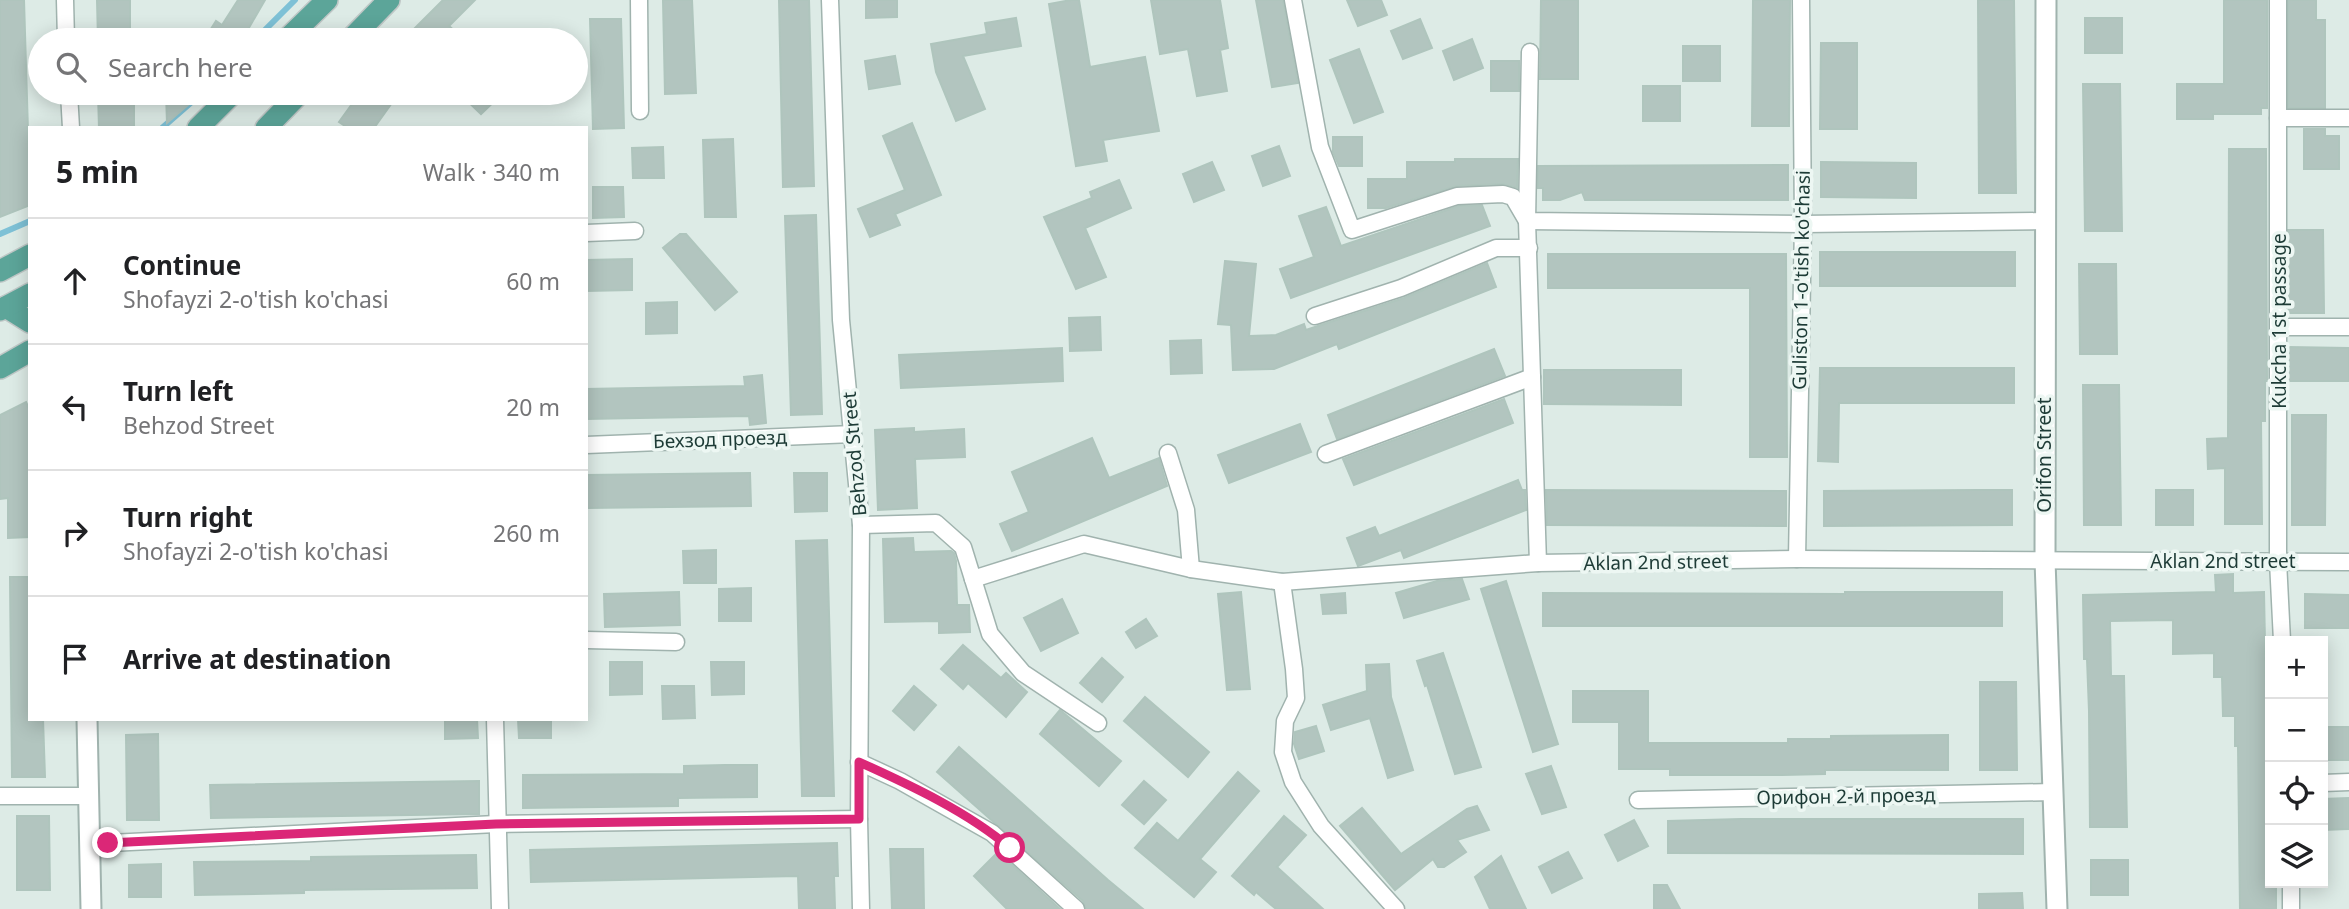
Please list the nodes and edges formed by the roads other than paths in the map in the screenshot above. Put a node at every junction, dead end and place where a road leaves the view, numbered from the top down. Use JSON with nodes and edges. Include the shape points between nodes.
{"nodes":[{"id":1,"x":65,"y":0,"type":"edge"},
{"id":2,"x":327,"y":0,"type":"edge"},
{"id":3,"x":389,"y":0,"type":"edge"},
{"id":4,"x":639,"y":0,"type":"edge"},
{"id":5,"x":830,"y":0,"type":"edge"},
{"id":6,"x":1293,"y":0,"type":"edge"},
{"id":7,"x":1801,"y":0,"type":"edge"},
{"id":8,"x":2046,"y":0,"type":"edge"},
{"id":9,"x":2278,"y":0,"type":"edge"},
{"id":10,"x":66,"y":28,"type":"edge"},
{"id":11,"x":298,"y":28,"type":"edge"},
{"id":12,"x":362,"y":28,"type":"edge"},
{"id":13,"x":1530,"y":52,"type":"dead end"},
{"id":14,"x":70,"y":105,"type":"edge"},
{"id":15,"x":221,"y":105,"type":"edge"},
{"id":16,"x":288,"y":105,"type":"edge"},
{"id":17,"x":640,"y":111,"type":"dead end"},
{"id":18,"x":2278,"y":118,"type":"junction"},
{"id":19,"x":2349,"y":118,"type":"edge"},
{"id":20,"x":71,"y":126,"type":"edge"},
{"id":21,"x":200,"y":126,"type":"edge"},
{"id":22,"x":268,"y":126,"type":"edge"},
{"id":23,"x":1527,"y":221,"type":"junction"},
{"id":24,"x":2044,"y":221,"type":"junction"},
{"id":25,"x":1803,"y":224,"type":"junction"},
{"id":26,"x":635,"y":231,"type":"dead end"},
{"id":27,"x":588,"y":233,"type":"edge"},
{"id":28,"x":1529,"y":248,"type":"junction"},
{"id":29,"x":28,"y":256,"type":"edge"},
{"id":30,"x":0,"y":271,"type":"edge"},
{"id":31,"x":28,"y":295,"type":"edge"},
{"id":32,"x":3,"y":308,"type":"edge"},
{"id":33,"x":1315,"y":316,"type":"dead end"},
{"id":34,"x":28,"y":321,"type":"edge"},
{"id":35,"x":2279,"y":327,"type":"junction"},
{"id":36,"x":2349,"y":327,"type":"edge"},
{"id":37,"x":28,"y":352,"type":"edge"},
{"id":38,"x":0,"y":368,"type":"edge"},
{"id":39,"x":1532,"y":377,"type":"junction"},
{"id":40,"x":853,"y":434,"type":"junction"},
{"id":41,"x":588,"y":445,"type":"edge"},
{"id":42,"x":1168,"y":453,"type":"dead end"},
{"id":43,"x":1326,"y":454,"type":"dead end"},
{"id":44,"x":861,"y":525,"type":"junction"},
{"id":45,"x":1797,"y":559,"type":"junction"},
{"id":46,"x":2045,"y":561,"type":"junction"},
{"id":47,"x":2278,"y":561,"type":"junction"},
{"id":48,"x":2349,"y":562,"type":"edge"},
{"id":49,"x":1538,"y":563,"type":"junction"},
{"id":50,"x":1191,"y":569,"type":"junction"},
{"id":51,"x":973,"y":579,"type":"junction"},
{"id":52,"x":1282,"y":582,"type":"junction"},
{"id":53,"x":2283,"y":636,"type":"edge"},
{"id":54,"x":588,"y":640,"type":"edge"},
{"id":55,"x":676,"y":642,"type":"dead end"},
{"id":56,"x":87,"y":721,"type":"edge"},
{"id":57,"x":495,"y":721,"type":"edge"},
{"id":58,"x":1098,"y":723,"type":"dead end"},
{"id":59,"x":859,"y":762,"type":"junction"},
{"id":60,"x":2349,"y":782,"type":"edge"},
{"id":61,"x":2328,"y":783,"type":"edge"},
{"id":62,"x":2053,"y":792,"type":"junction"},
{"id":63,"x":0,"y":796,"type":"edge"},
{"id":64,"x":89,"y":796,"type":"junction"},
{"id":65,"x":1638,"y":800,"type":"dead end"},
{"id":66,"x":859,"y":819,"type":"junction"},
{"id":67,"x":496,"y":824,"type":"junction"},
{"id":68,"x":90,"y":844,"type":"junction"},
{"id":69,"x":2291,"y":888,"type":"edge"},
{"id":70,"x":91,"y":909,"type":"edge"},
{"id":71,"x":500,"y":909,"type":"edge"},
{"id":72,"x":861,"y":909,"type":"edge"},
{"id":73,"x":1076,"y":909,"type":"edge"},
{"id":74,"x":1396,"y":909,"type":"edge"},
{"id":75,"x":2057,"y":909,"type":"edge"},
{"id":76,"x":2291,"y":909,"type":"edge"}],
"edges":[{"from":1,"to":10,"type":"street"},
{"from":2,"to":11,"type":"main road"},
{"from":3,"to":12,"type":"main road"},
{"from":4,"to":17,"type":"street"},
{"from":5,"to":40,"type":"street","name":"Behzod Street","via":[[841,320]]},
{"from":6,"to":23,"type":"street","via":[[1320,147],[1352,230],[1457,196],[1513,197]]},
{"from":7,"to":25,"type":"street","name":"Guliston 1-o'tish ko'chasi"},
{"from":8,"to":24,"type":"street","name":"Orifon Street"},
{"from":9,"to":18,"type":"street","name":"Kukcha 1st passage"},
{"from":13,"to":23,"type":"street"},
{"from":14,"to":20,"type":"street"},
{"from":15,"to":21,"type":"main road"},
{"from":16,"to":22,"type":"main road"},
{"from":18,"to":19,"type":"street"},
{"from":18,"to":35,"type":"street","name":"Kukcha 1st passage"},
{"from":23,"to":25,"type":"street"},
{"from":23,"to":28,"type":"street"},
{"from":24,"to":25,"type":"street"},
{"from":24,"to":46,"type":"street","name":"Orifon Street"},
{"from":25,"to":45,"type":"street","name":"Guliston 1-o'tish ko'chasi"},
{"from":26,"to":27,"type":"street"},
{"from":28,"to":33,"type":"street","via":[[1496,248],[1401,288]]},
{"from":28,"to":39,"type":"street"},
{"from":29,"to":30,"type":"main road"},
{"from":31,"to":32,"type":"main road"},
{"from":32,"to":34,"type":"main road"},
{"from":35,"to":36,"type":"street"},
{"from":35,"to":47,"type":"street","name":"Kukcha 1st passage"},
{"from":37,"to":38,"type":"main road"},
{"from":39,"to":43,"type":"street"},
{"from":39,"to":49,"type":"street"},
{"from":40,"to":41,"type":"street","name":"Бехзод проезд"},
{"from":40,"to":44,"type":"street","name":"Behzod Street"},
{"from":42,"to":50,"type":"street","via":[[1186,510]]},
{"from":44,"to":51,"type":"street","via":[[936,523],[963,547]]},
{"from":44,"to":59,"type":"street","name":"Behzod Street"},
{"from":45,"to":46,"type":"street","name":"Аklаn 2nd street"},
{"from":45,"to":49,"type":"street","name":"Аklаn 2nd street"},
{"from":46,"to":47,"type":"street","name":"Аklаn 2nd street"},
{"from":46,"to":62,"type":"street","name":"Orifon Street"},
{"from":47,"to":48,"type":"street","name":"Аklаn 2nd street"},
{"from":47,"to":53,"type":"street","name":"Kukcha 1st passage"},
{"from":49,"to":52,"type":"street","name":"Аklаn 2nd street"},
{"from":50,"to":51,"type":"street","name":"Аklаn 2nd street","via":[[1084,544]]},
{"from":50,"to":52,"type":"street","name":"Аklаn 2nd street"},
{"from":51,"to":58,"type":"street","via":[[990,634],[1014,663]]},
{"from":52,"to":74,"type":"street","via":[[1296,698],[1285,721],[1283,752],[1293,782],[1321,826]]},
{"from":54,"to":55,"type":"street"},
{"from":56,"to":64,"type":"street"},
{"from":57,"to":67,"type":"street"},
{"from":59,"to":66,"type":"street","name":"Behzod Street"},
{"from":59,"to":73,"type":"street","via":[[992,833]]},
{"from":60,"to":61,"type":"street"},
{"from":62,"to":65,"type":"street","name":"Орифон 2-й проезд"},
{"from":62,"to":75,"type":"street","name":"Orifon Street"},
{"from":63,"to":64,"type":"street"},
{"from":64,"to":68,"type":"street"},
{"from":66,"to":67,"type":"street"},
{"from":66,"to":72,"type":"street","name":"Behzod Street"},
{"from":67,"to":68,"type":"street"},
{"from":67,"to":71,"type":"street"},
{"from":68,"to":70,"type":"street"},
{"from":69,"to":76,"type":"street"}]}
